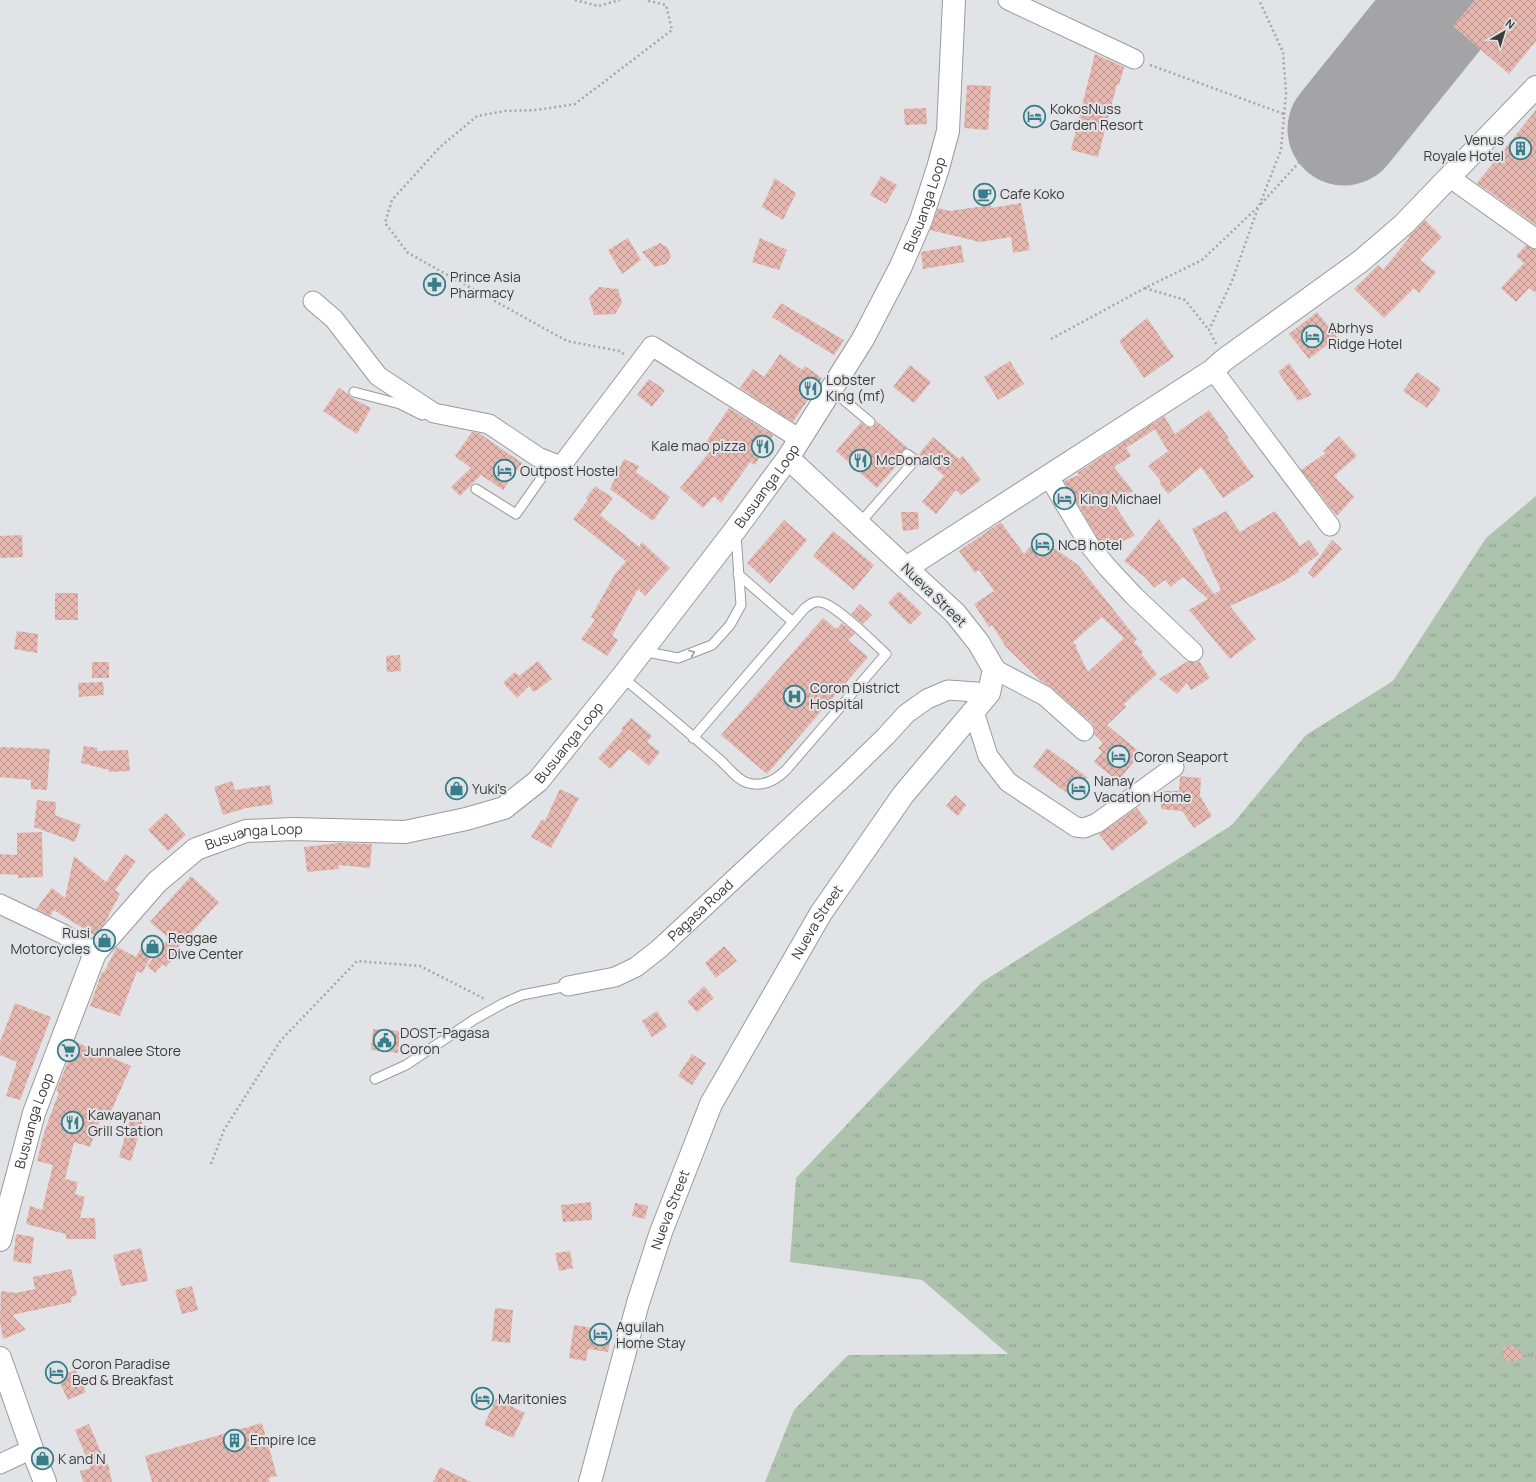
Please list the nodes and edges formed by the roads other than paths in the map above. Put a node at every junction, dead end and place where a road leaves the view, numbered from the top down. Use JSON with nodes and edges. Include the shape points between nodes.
{"nodes":[{"id":1,"x":954,"y":0,"type":"edge"},
{"id":2,"x":1008,"y":0,"type":"edge"},
{"id":3,"x":1134,"y":59,"type":"road end"},
{"id":4,"x":1534,"y":92,"type":"edge"},
{"id":5,"x":1449,"y":177,"type":"junction"},
{"id":6,"x":1536,"y":239,"type":"edge"},
{"id":7,"x":313,"y":301,"type":"dead end"},
{"id":8,"x":1219,"y":365,"type":"junction"},
{"id":9,"x":832,"y":390,"type":"junction"},
{"id":10,"x":354,"y":392,"type":"dead end"},
{"id":11,"x":434,"y":413,"type":"junction"},
{"id":12,"x":870,"y":422,"type":"dead end"},
{"id":13,"x":800,"y":440,"type":"junction"},
{"id":14,"x":908,"y":454,"type":"dead end"},
{"id":15,"x":788,"y":458,"type":"junction"},
{"id":16,"x":552,"y":463,"type":"junction"},
{"id":17,"x":1049,"y":477,"type":"junction"},
{"id":18,"x":476,"y":489,"type":"dead end"},
{"id":19,"x":859,"y":524,"type":"junction"},
{"id":20,"x":1330,"y":526,"type":"dead end"},
{"id":21,"x":736,"y":530,"type":"junction"},
{"id":22,"x":906,"y":568,"type":"junction"},
{"id":23,"x":738,"y":574,"type":"junction"},
{"id":24,"x":793,"y":622,"type":"junction"},
{"id":25,"x":641,"y":650,"type":"junction"},
{"id":26,"x":1193,"y":652,"type":"dead end"},
{"id":27,"x":994,"y":669,"type":"junction"},
{"id":28,"x":622,"y":677,"type":"junction"},
{"id":29,"x":989,"y":693,"type":"junction"},
{"id":30,"x":974,"y":712,"type":"junction"},
{"id":31,"x":1084,"y":731,"type":"dead end"},
{"id":32,"x":693,"y":738,"type":"junction"},
{"id":33,"x":1174,"y":767,"type":"dead end"},
{"id":34,"x":0,"y":904,"type":"edge"},
{"id":35,"x":95,"y":954,"type":"junction"},
{"id":36,"x":568,"y":986,"type":"joint"},
{"id":37,"x":375,"y":1079,"type":"dead end"},
{"id":38,"x":0,"y":1240,"type":"edge"},
{"id":39,"x":0,"y":1358,"type":"edge"},
{"id":40,"x":32,"y":1449,"type":"junction"},
{"id":41,"x":0,"y":1464,"type":"edge"},
{"id":42,"x":45,"y":1482,"type":"edge"},
{"id":43,"x":590,"y":1482,"type":"edge"}],
"edges":[{"from":1,"to":9,"type":"main road","name":"Busuanga Loop","via":[[948,131],[938,168],[921,220],[901,266],[863,339]]},
{"from":2,"to":3,"type":"street"},
{"from":4,"to":5,"type":"main road"},
{"from":5,"to":6,"type":"street"},
{"from":5,"to":8,"type":"main road","via":[[1404,224],[1361,261]]},
{"from":7,"to":11,"type":"street","via":[[334,319],[378,376]]},
{"from":8,"to":17,"type":"main road"},
{"from":8,"to":20,"type":"street"},
{"from":9,"to":12,"type":"lane"},
{"from":9,"to":13,"type":"main road","name":"Busuanga Loop"},
{"from":10,"to":11,"type":"lane","via":[[400,404],[423,415]]},
{"from":11,"to":16,"type":"street","via":[[489,424],[538,457]]},
{"from":13,"to":15,"type":"main road","name":"Busuanga Loop"},
{"from":13,"to":16,"type":"street","via":[[652,346],[561,466]]},
{"from":14,"to":19,"type":"lane","via":[[915,460]]},
{"from":15,"to":19,"type":"main road","name":"Nueva Street"},
{"from":15,"to":21,"type":"main road","name":"Busuanga Loop"},
{"from":16,"to":18,"type":"lane","via":[[516,514]]},
{"from":17,"to":22,"type":"main road"},
{"from":17,"to":26,"type":"street","via":[[1090,546],[1107,567]]},
{"from":19,"to":22,"type":"main road","name":"Nueva Street"},
{"from":21,"to":23,"type":"lane"},
{"from":21,"to":25,"type":"main road","name":"Busuanga Loop"},
{"from":22,"to":27,"type":"main road","name":"Nueva Street","via":[[956,613]]},
{"from":23,"to":24,"type":"lane"},
{"from":25,"to":23,"type":"lane","one_way":true,"via":[[678,658],[712,645],[730,625],[741,605]]},
{"from":24,"to":32,"type":"lane"},
{"from":24,"to":32,"type":"lane","via":[[809,604],[827,604],[886,654],[786,770],[773,781],[756,784],[740,779]]},
{"from":25,"to":28,"type":"main road","name":"Busuanga Loop"},
{"from":27,"to":29,"type":"main road","name":"Nueva Street"},
{"from":27,"to":31,"type":"street","via":[[1045,696]]},
{"from":28,"to":32,"type":"lane"},
{"from":28,"to":35,"type":"main road","name":"Busuanga Loop","via":[[538,781],[504,808],[405,832],[293,829],[246,832],[196,849],[157,882]]},
{"from":29,"to":30,"type":"main road","name":"Nueva Street"},
{"from":29,"to":36,"type":"street","name":"Pagasa Road","via":[[948,690],[927,699],[906,714],[838,782],[659,949],[636,967],[615,977]]},
{"from":30,"to":33,"type":"street","via":[[988,756],[1008,782],[1076,826],[1084,828],[1097,823]]},
{"from":30,"to":43,"type":"main road","name":"Nueva Street","via":[[903,795],[820,913],[711,1104],[664,1224],[638,1303]]},
{"from":34,"to":35,"type":"street","via":[[63,934]]},
{"from":35,"to":38,"type":"main road","name":"Busuanga Loop","via":[[34,1113]]},
{"from":36,"to":37,"type":"lane","name":"Pagasa Road","via":[[522,995],[498,1006],[406,1065]]},
{"from":39,"to":40,"type":"main road"},
{"from":40,"to":41,"type":"street"},
{"from":40,"to":42,"type":"main road"}]}
